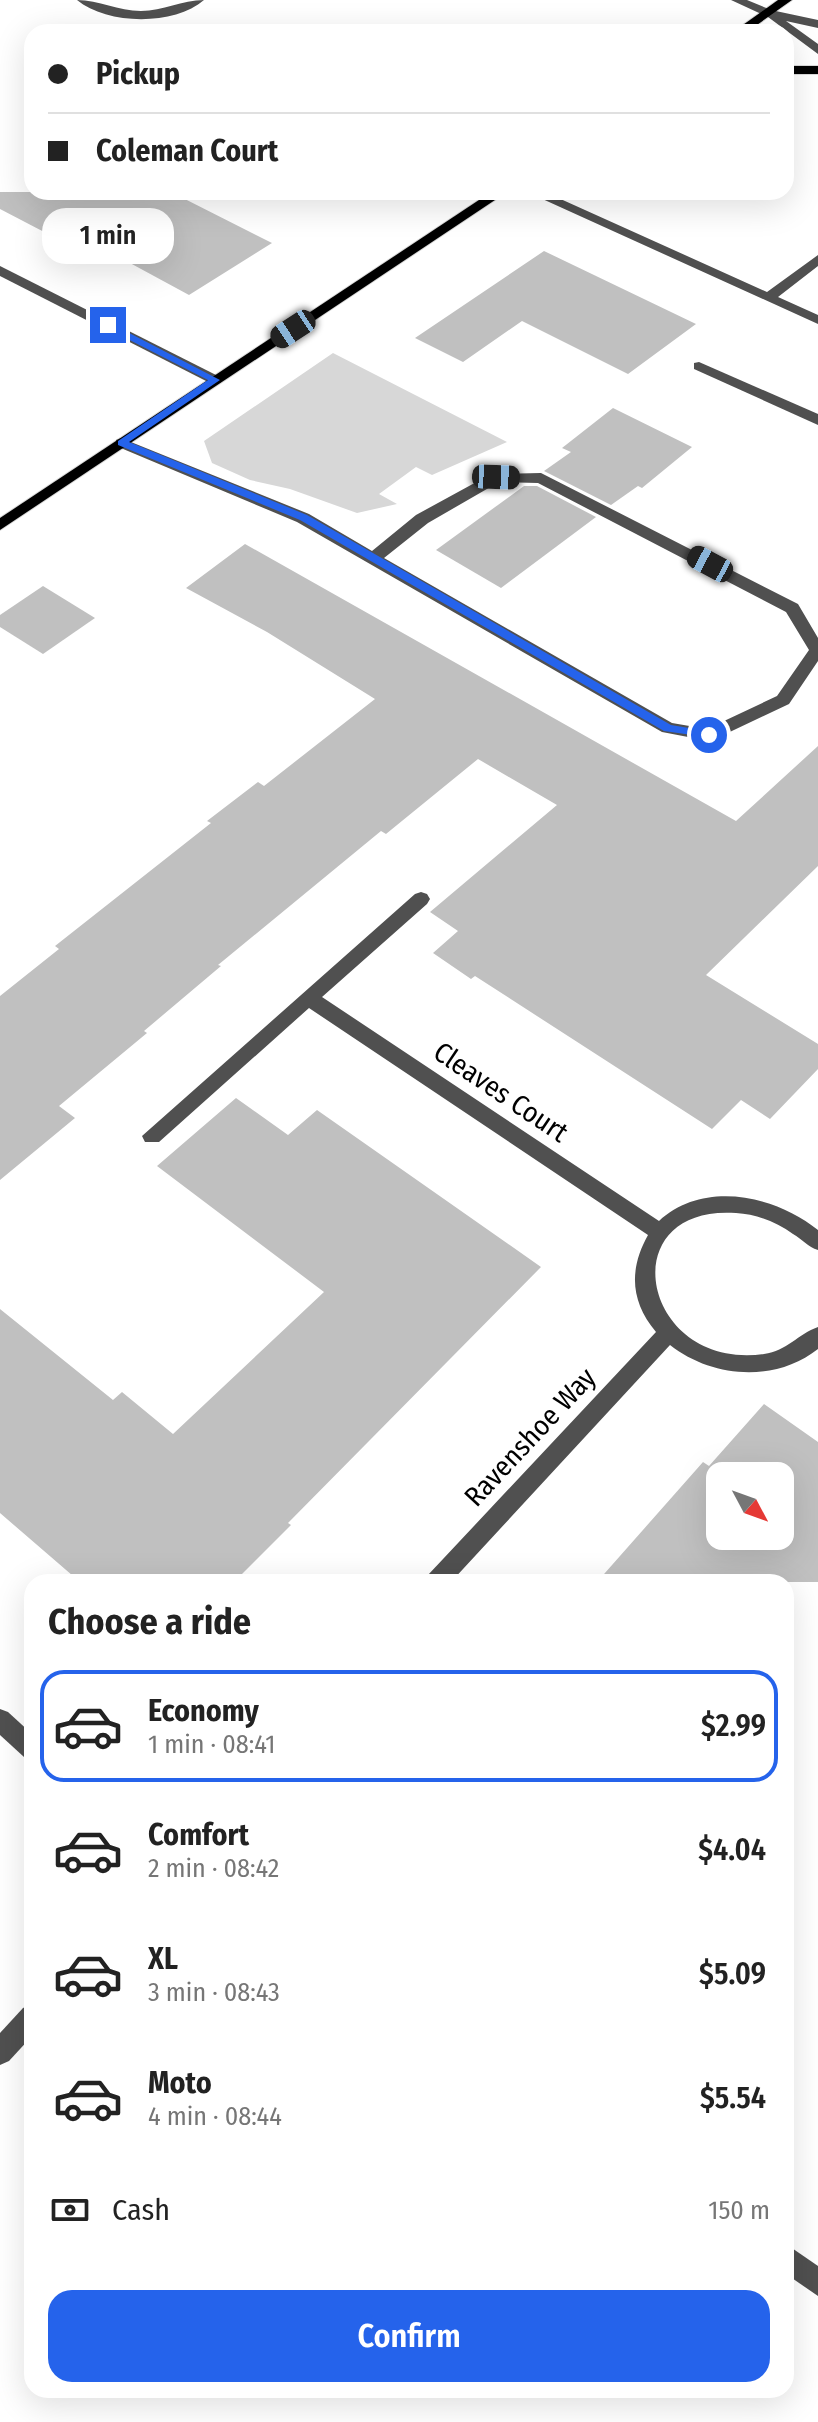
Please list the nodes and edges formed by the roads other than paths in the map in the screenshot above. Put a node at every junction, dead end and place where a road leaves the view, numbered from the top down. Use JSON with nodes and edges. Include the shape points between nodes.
{"nodes":[{"id":1,"x":83,"y":0,"type":"edge"},
{"id":2,"x":198,"y":0,"type":"edge"},
{"id":3,"x":737,"y":0,"type":"edge"},
{"id":4,"x":786,"y":0,"type":"edge"},
{"id":5,"x":767,"y":13,"type":"junction"},
{"id":6,"x":751,"y":24,"type":"edge"},
{"id":7,"x":782,"y":24,"type":"edge"},
{"id":8,"x":818,"y":24,"type":"edge"},
{"id":9,"x":794,"y":33,"type":"edge"},
{"id":10,"x":818,"y":50,"type":"edge"},
{"id":11,"x":794,"y":70,"type":"edge"},
{"id":12,"x":818,"y":70,"type":"edge"},
{"id":13,"x":488,"y":200,"type":"edge"},
{"id":14,"x":552,"y":200,"type":"edge"},
{"id":15,"x":818,"y":259,"type":"edge"},
{"id":16,"x":0,"y":270,"type":"edge"},
{"id":17,"x":768,"y":298,"type":"junction"},
{"id":18,"x":818,"y":320,"type":"edge"},
{"id":19,"x":699,"y":366,"type":"dead end"},
{"id":20,"x":215,"y":380,"type":"junction"},
{"id":21,"x":818,"y":420,"type":"edge"},
{"id":22,"x":121,"y":443,"type":"junction"},
{"id":23,"x":0,"y":525,"type":"edge"},
{"id":24,"x":373,"y":558,"type":"junction"},
{"id":25,"x":421,"y":899,"type":"dead end"},
{"id":26,"x":310,"y":999,"type":"junction"},
{"id":27,"x":152,"y":1136,"type":"dead end"},
{"id":28,"x":660,"y":1232,"type":"junction"},
{"id":29,"x":818,"y":1240,"type":"edge"},
{"id":30,"x":668,"y":1333,"type":"junction"},
{"id":31,"x":818,"y":1336,"type":"edge"},
{"id":32,"x":443,"y":1574,"type":"edge"},
{"id":33,"x":0,"y":1720,"type":"edge"},
{"id":34,"x":24,"y":1742,"type":"edge"},
{"id":35,"x":24,"y":2026,"type":"edge"},
{"id":36,"x":0,"y":2052,"type":"edge"},
{"id":37,"x":794,"y":2264,"type":"edge"},
{"id":38,"x":818,"y":2283,"type":"edge"}],
"edges":[{"from":1,"to":2,"type":"street","via":[[124,15],[146,15]]},
{"from":3,"to":5,"type":"street"},
{"from":4,"to":5,"type":"main road"},
{"from":5,"to":6,"type":"main road"},
{"from":5,"to":7,"type":"street"},
{"from":5,"to":8,"type":"street"},
{"from":9,"to":10,"type":"street"},
{"from":11,"to":12,"type":"main road"},
{"from":13,"to":20,"type":"main road"},
{"from":14,"to":17,"type":"street"},
{"from":15,"to":17,"type":"street"},
{"from":16,"to":20,"type":"street"},
{"from":17,"to":18,"type":"street"},
{"from":19,"to":21,"type":"street"},
{"from":20,"to":22,"type":"main road"},
{"from":22,"to":23,"type":"main road"},
{"from":22,"to":24,"type":"street","via":[[303,518]]},
{"from":24,"to":24,"type":"street","via":[[668,728],[709,735],[783,700],[817,650],[792,608],[541,478],[496,477],[422,519]]},
{"from":25,"to":26,"type":"street"},
{"from":26,"to":27,"type":"street"},
{"from":26,"to":28,"type":"street","name":"Cleaves Court"},
{"from":28,"to":29,"type":"street","via":[[685,1214],[716,1205],[750,1204],[789,1218]]},
{"from":28,"to":30,"type":"street","via":[[646,1257],[643,1284],[657,1321]]},
{"from":30,"to":31,"type":"street","via":[[711,1360],[751,1366],[779,1361]]},
{"from":30,"to":32,"type":"street","name":"Ravenshoe Way"},
{"from":33,"to":34,"type":"street"},
{"from":35,"to":36,"type":"street"},
{"from":37,"to":38,"type":"street"}]}
